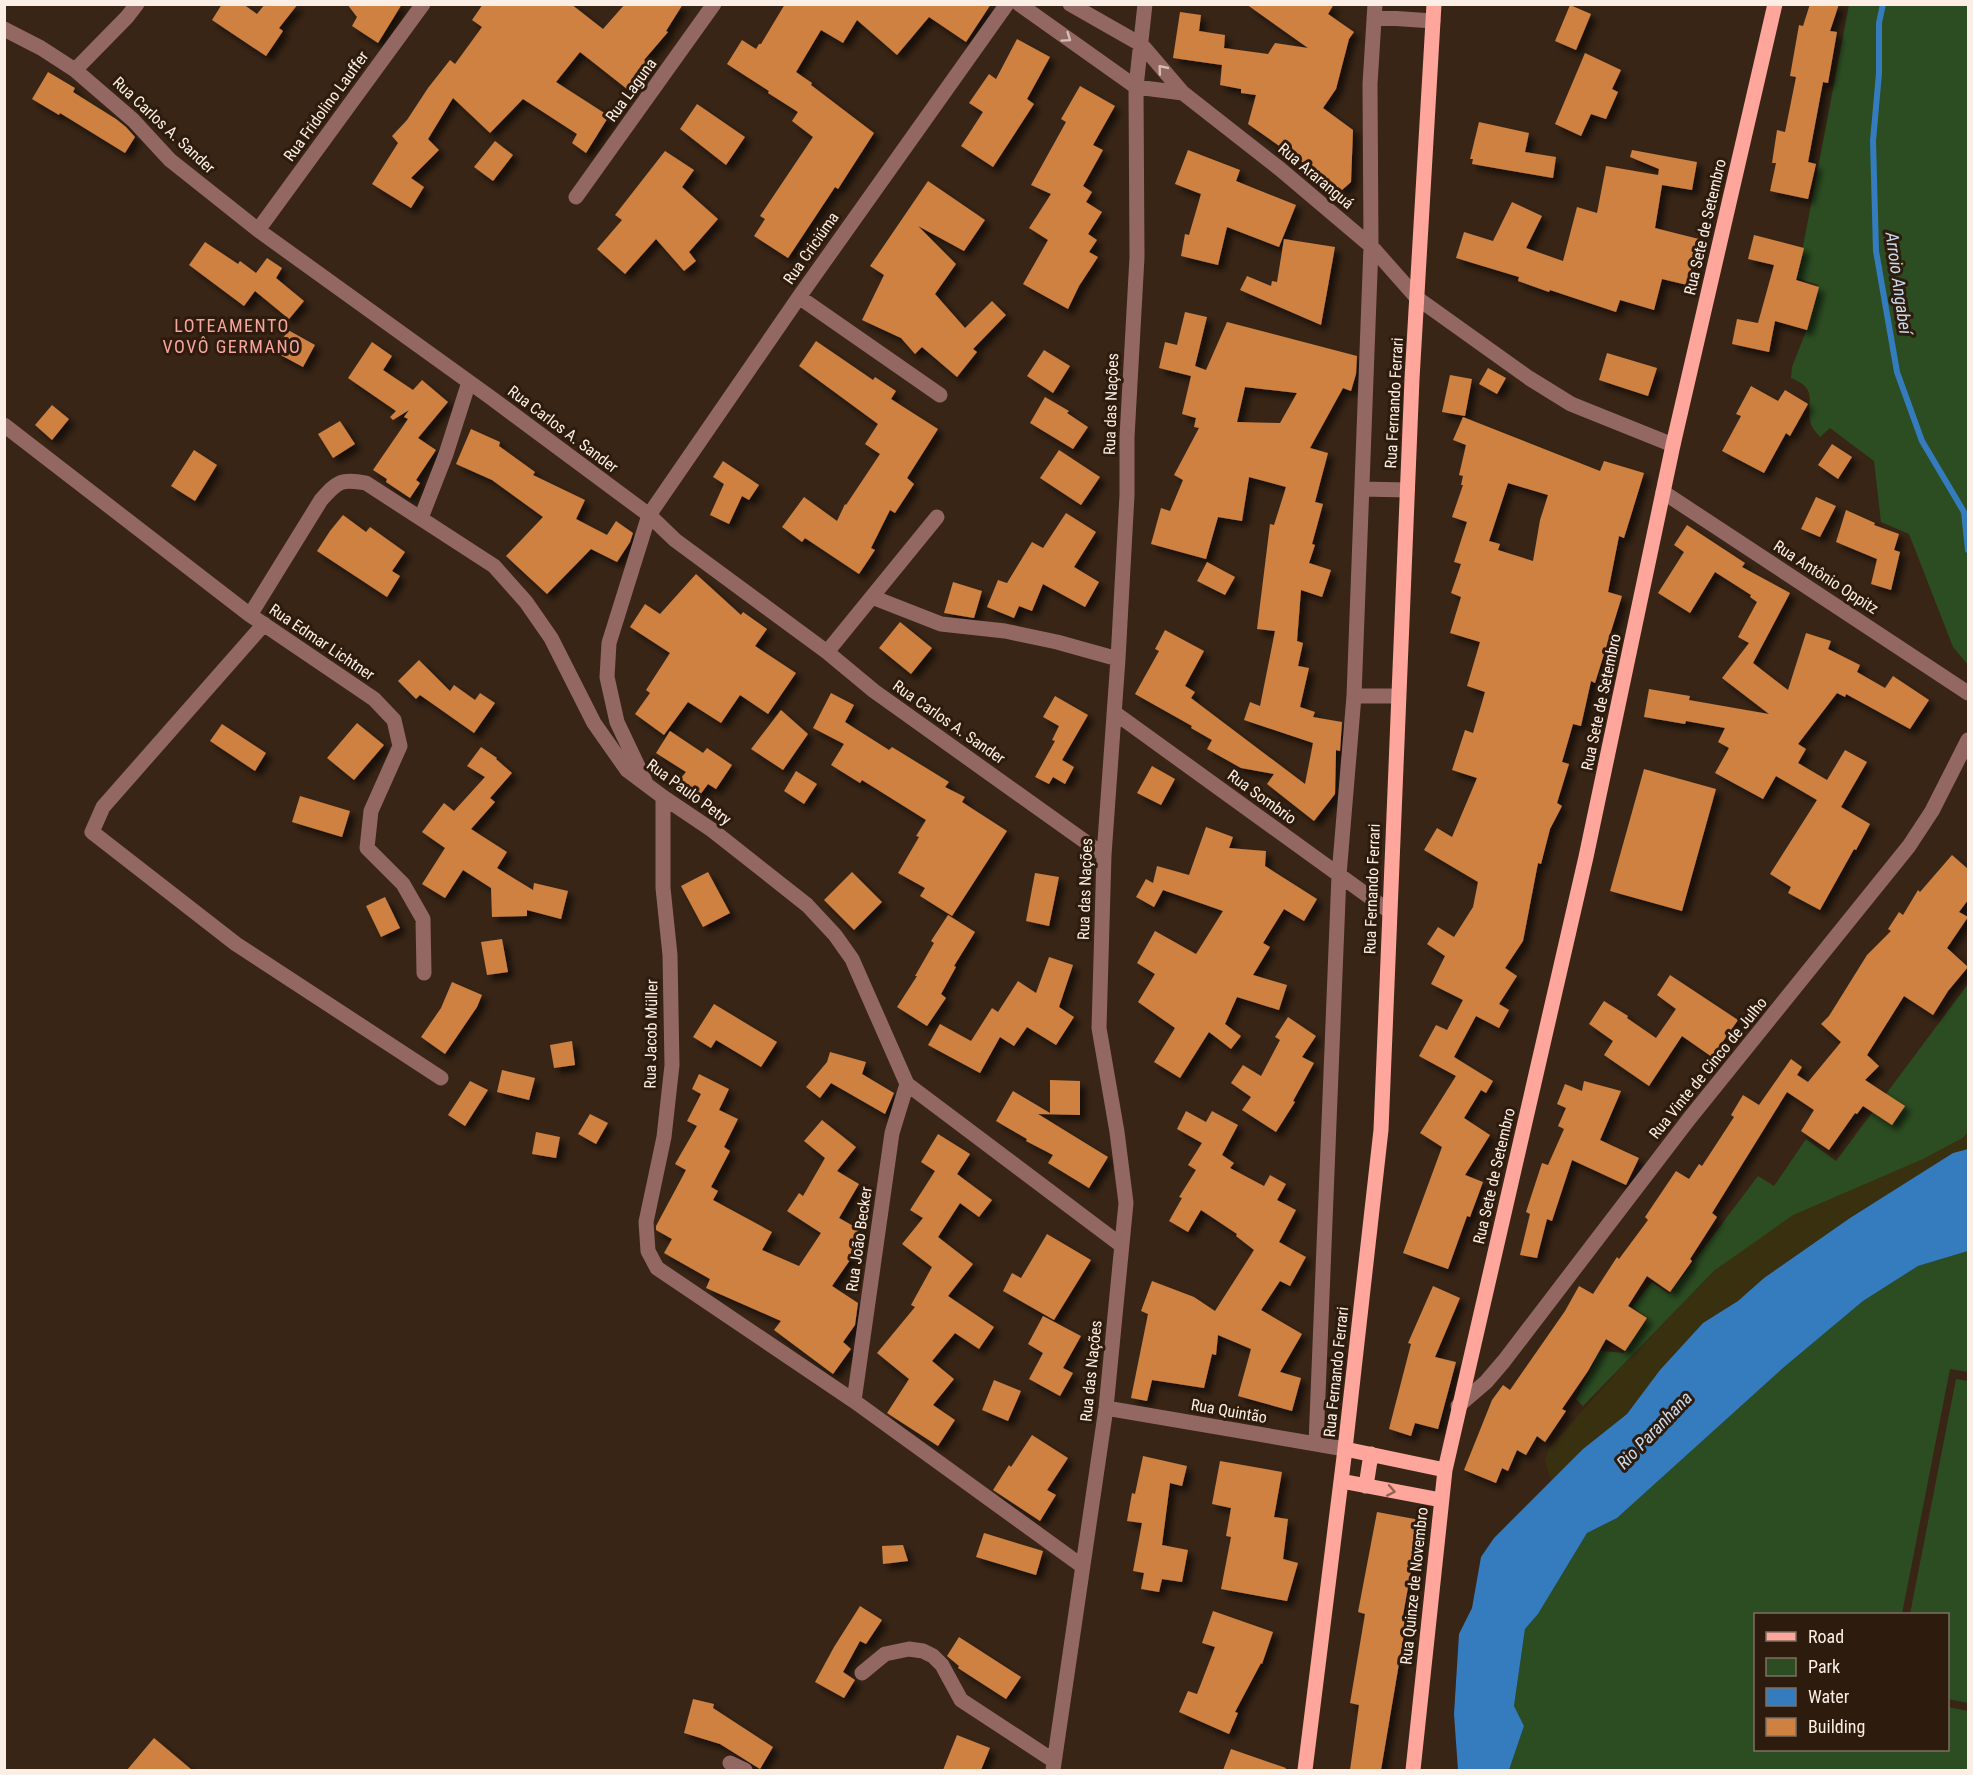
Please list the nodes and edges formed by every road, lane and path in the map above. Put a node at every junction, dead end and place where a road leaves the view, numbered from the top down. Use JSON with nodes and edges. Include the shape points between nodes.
{"nodes":[{"id":1,"x":136,"y":4,"type":"edge"},
{"id":2,"x":423,"y":4,"type":"edge"},
{"id":3,"x":714,"y":4,"type":"edge"},
{"id":4,"x":1007,"y":4,"type":"edge"},
{"id":5,"x":1019,"y":4,"type":"edge"},
{"id":6,"x":1070,"y":4,"type":"edge"},
{"id":7,"x":1145,"y":4,"type":"edge"},
{"id":8,"x":1434,"y":4,"type":"edge"},
{"id":9,"x":1775,"y":4,"type":"edge"},
{"id":10,"x":1374,"y":11,"type":"edge"},
{"id":11,"x":1433,"y":21,"type":"junction"},
{"id":12,"x":4,"y":29,"type":"edge"},
{"id":13,"x":1142,"y":45,"type":"junction"},
{"id":14,"x":75,"y":70,"type":"junction"},
{"id":15,"x":1136,"y":87,"type":"junction"},
{"id":16,"x":1183,"y":93,"type":"junction"},
{"id":17,"x":576,"y":197,"type":"dead end"},
{"id":18,"x":258,"y":230,"type":"junction"},
{"id":19,"x":1371,"y":246,"type":"junction"},
{"id":20,"x":799,"y":297,"type":"junction"},
{"id":21,"x":1417,"y":298,"type":"junction"},
{"id":22,"x":469,"y":382,"type":"junction"},
{"id":23,"x":940,"y":395,"type":"dead end"},
{"id":24,"x":4,"y":425,"type":"edge"},
{"id":25,"x":1673,"y":445,"type":"junction"},
{"id":26,"x":1362,"y":489,"type":"junction"},
{"id":27,"x":1407,"y":490,"type":"junction"},
{"id":28,"x":1663,"y":492,"type":"junction"},
{"id":29,"x":649,"y":515,"type":"junction"},
{"id":30,"x":938,"y":517,"type":"dead end"},
{"id":31,"x":421,"y":519,"type":"junction"},
{"id":32,"x":872,"y":597,"type":"junction"},
{"id":33,"x":250,"y":615,"type":"junction"},
{"id":34,"x":264,"y":624,"type":"junction"},
{"id":35,"x":827,"y":652,"type":"junction"},
{"id":36,"x":1118,"y":659,"type":"junction"},
{"id":37,"x":1968,"y":693,"type":"edge"},
{"id":38,"x":1354,"y":696,"type":"junction"},
{"id":39,"x":1398,"y":696,"type":"junction"},
{"id":40,"x":1115,"y":713,"type":"junction"},
{"id":41,"x":1968,"y":740,"type":"edge"},
{"id":42,"x":646,"y":784,"type":"junction"},
{"id":43,"x":663,"y":797,"type":"junction"},
{"id":44,"x":1104,"y":855,"type":"junction"},
{"id":45,"x":1339,"y":875,"type":"junction"},
{"id":46,"x":1389,"y":911,"type":"junction"},
{"id":47,"x":424,"y":973,"type":"dead end"},
{"id":48,"x":441,"y":1078,"type":"dead end"},
{"id":49,"x":907,"y":1084,"type":"junction"},
{"id":50,"x":1121,"y":1245,"type":"junction"},
{"id":51,"x":854,"y":1401,"type":"junction"},
{"id":52,"x":1458,"y":1406,"type":"junction"},
{"id":53,"x":1106,"y":1408,"type":"junction"},
{"id":54,"x":1316,"y":1444,"type":"junction"},
{"id":55,"x":1345,"y":1449,"type":"junction"},
{"id":56,"x":1371,"y":1455,"type":"junction"},
{"id":57,"x":1445,"y":1470,"type":"junction"},
{"id":58,"x":1341,"y":1481,"type":"junction"},
{"id":59,"x":1366,"y":1486,"type":"junction"},
{"id":60,"x":1442,"y":1500,"type":"junction"},
{"id":61,"x":1082,"y":1566,"type":"junction"},
{"id":62,"x":862,"y":1672,"type":"dead end"},
{"id":63,"x":730,"y":1763,"type":"dead end"},
{"id":64,"x":1054,"y":1766,"type":"edge"},
{"id":65,"x":745,"y":1770,"type":"edge"},
{"id":66,"x":1305,"y":1770,"type":"edge"},
{"id":67,"x":1413,"y":1770,"type":"edge"}],
"edges":[{"from":1,"to":14,"type":"street"},
{"from":2,"to":18,"type":"street","name":"Rua Fridolino Lauffer"},
{"from":3,"to":17,"type":"street","name":"Rua Laguna"},
{"from":4,"to":20,"type":"street","name":"Rua Criciúma"},
{"from":5,"to":15,"type":"street","one_way":true},
{"from":6,"to":13,"type":"street","name":"Rua Araranguá"},
{"from":7,"to":13,"type":"street","name":"Rua das Nações"},
{"from":8,"to":11,"type":"main road","name":"Rua Fernando Ferrari"},
{"from":9,"to":25,"type":"main road","name":"Rua Sete de Setembro"},
{"from":10,"to":11,"type":"street"},
{"from":10,"to":19,"type":"street","via":[[1370,84]]},
{"from":11,"to":21,"type":"main road","name":"Rua Fernando Ferrari"},
{"from":12,"to":14,"type":"street","name":"Rua Carlos A. Sander"},
{"from":13,"to":15,"type":"street","name":"Rua das Nações"},
{"from":16,"to":13,"type":"street","name":"Rua Araranguá","one_way":true},
{"from":14,"to":18,"type":"street","name":"Rua Carlos A. Sander","via":[[133,120],[170,160]]},
{"from":15,"to":16,"type":"street"},
{"from":15,"to":36,"type":"street","name":"Rua das Nações","via":[[1137,257]]},
{"from":16,"to":19,"type":"street","name":"Rua Araranguá"},
{"from":18,"to":22,"type":"street","name":"Rua Carlos A. Sander"},
{"from":19,"to":21,"type":"street","name":"Rua Araranguá"},
{"from":19,"to":26,"type":"street"},
{"from":20,"to":23,"type":"street"},
{"from":20,"to":29,"type":"street","name":"Rua Criciúma"},
{"from":21,"to":25,"type":"street","via":[[1571,404]]},
{"from":21,"to":27,"type":"main road","name":"Rua Fernando Ferrari"},
{"from":22,"to":29,"type":"street","name":"Rua Carlos A. Sander"},
{"from":22,"to":31,"type":"street"},
{"from":24,"to":33,"type":"street","name":"Rua Edmar Lichtner"},
{"from":25,"to":28,"type":"main road","name":"Rua Sete de Setembro"},
{"from":26,"to":27,"type":"street"},
{"from":26,"to":38,"type":"street"},
{"from":27,"to":39,"type":"main road","name":"Rua Fernando Ferrari"},
{"from":28,"to":37,"type":"street","name":"Rua Antônio Oppitz"},
{"from":28,"to":52,"type":"main road","name":"Rua Sete de Setembro","via":[[1586,857]]},
{"from":29,"to":35,"type":"street","name":"Rua Carlos A. Sander","via":[[675,540]]},
{"from":29,"to":42,"type":"street","name":"Rua Criciúma","via":[[609,643],[607,677],[616,722]]},
{"from":30,"to":32,"type":"street"},
{"from":31,"to":33,"type":"street","name":"Rua Paulo Petry","via":[[366,483],[350,479],[336,484],[321,500]]},
{"from":31,"to":42,"type":"street","name":"Rua Paulo Petry","via":[[494,566],[526,602],[551,638],[594,723],[627,770]]},
{"from":32,"to":35,"type":"street"},
{"from":32,"to":36,"type":"street","via":[[941,624],[1005,631]]},
{"from":33,"to":34,"type":"street","name":"Rua Edmar Lichtner"},
{"from":34,"to":47,"type":"street","name":"Rua Edmar Lichtner","via":[[374,699],[394,720],[400,746],[371,811],[367,849],[403,884],[423,919]]},
{"from":34,"to":48,"type":"street","via":[[103,807],[92,832],[236,944]]},
{"from":35,"to":44,"type":"street","name":"Rua Carlos A. Sander","via":[[874,691]]},
{"from":36,"to":40,"type":"street","name":"Rua das Nações"},
{"from":38,"to":39,"type":"street"},
{"from":38,"to":45,"type":"street"},
{"from":39,"to":46,"type":"main road","name":"Rua Fernando Ferrari"},
{"from":40,"to":44,"type":"street","name":"Rua das Nações"},
{"from":40,"to":45,"type":"street","name":"Rua Sombrio"},
{"from":41,"to":52,"type":"street","name":"Rua Vinte de Cinco de Julho","via":[[1932,811],[1909,846],[1696,1110],[1504,1361]]},
{"from":42,"to":43,"type":"street","name":"Rua Paulo Petry"},
{"from":43,"to":49,"type":"street","name":"Rua Paulo Petry","via":[[807,905],[835,935],[852,959]]},
{"from":43,"to":51,"type":"street","name":"Rua Jacob Müller","via":[[663,888],[670,955],[672,1065],[664,1137],[646,1222],[648,1251],[657,1268]]},
{"from":44,"to":50,"type":"street","name":"Rua das Nações","via":[[1099,1028],[1126,1203]]},
{"from":45,"to":46,"type":"street","name":"Rua Sombrio"},
{"from":45,"to":54,"type":"street"},
{"from":46,"to":55,"type":"main road","name":"Rua Fernando Ferrari","via":[[1381,1130]]},
{"from":49,"to":50,"type":"street"},
{"from":49,"to":51,"type":"street","name":"Rua João Becker","via":[[892,1133]]},
{"from":50,"to":53,"type":"street","name":"Rua das Nações"},
{"from":51,"to":61,"type":"street"},
{"from":52,"to":57,"type":"main road","name":"Rua Quinze de Novembro"},
{"from":53,"to":54,"type":"street","name":"Rua Quintão"},
{"from":53,"to":61,"type":"street","name":"Rua das Nações"},
{"from":54,"to":55,"type":"street","name":"Rua Quintão"},
{"from":55,"to":56,"type":"main road"},
{"from":55,"to":58,"type":"main road","name":"Rua Fernando Ferrari"},
{"from":56,"to":57,"type":"main road"},
{"from":56,"to":59,"type":"main road"},
{"from":57,"to":60,"type":"main road","name":"Rua Quinze de Novembro"},
{"from":58,"to":59,"type":"main road"},
{"from":58,"to":66,"type":"main road","name":"Rua Fernando Ferrari"},
{"from":59,"to":60,"type":"main road","one_way":true},
{"from":60,"to":67,"type":"main road","name":"Rua Quinze de Novembro"},
{"from":61,"to":64,"type":"street","name":"Rua das Nações"},
{"from":62,"to":64,"type":"street","via":[[885,1654],[909,1649],[923,1651],[942,1665],[961,1700]]},
{"from":63,"to":65,"type":"street"}]}
